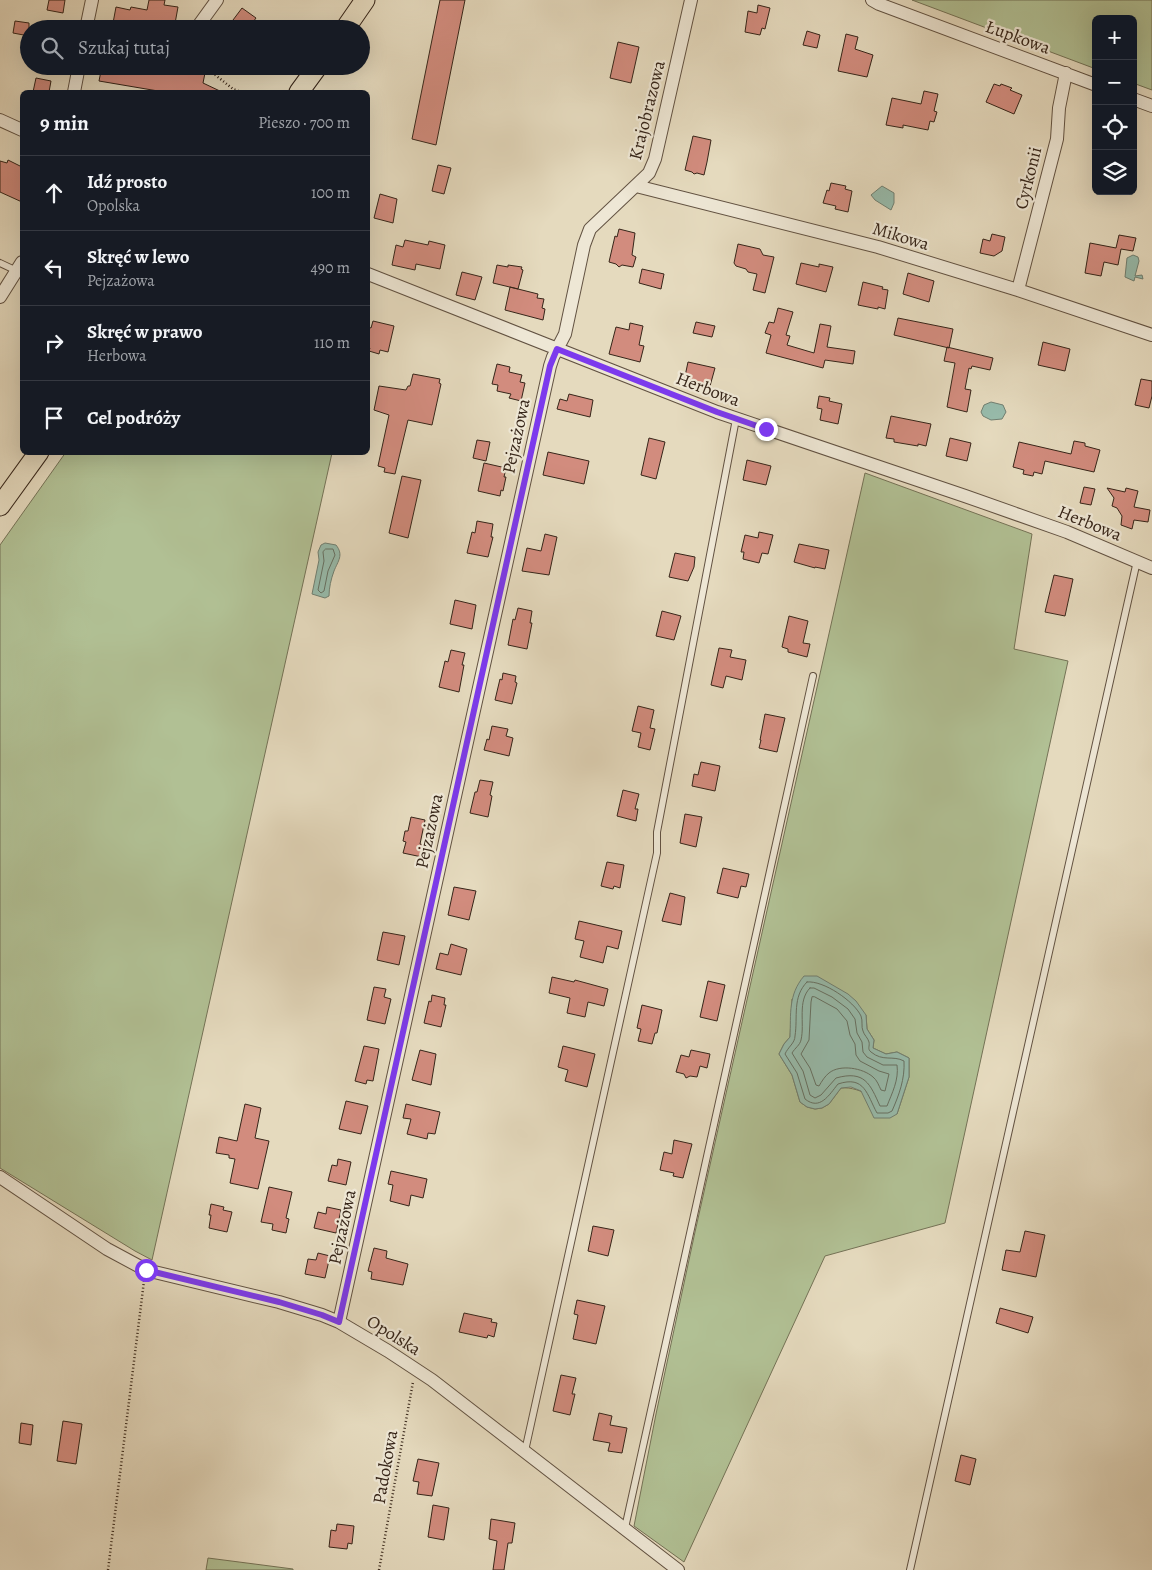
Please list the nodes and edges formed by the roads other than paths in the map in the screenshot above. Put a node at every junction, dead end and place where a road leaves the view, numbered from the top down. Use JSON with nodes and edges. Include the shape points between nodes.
{"nodes":[{"id":1,"x":92,"y":0,"type":"edge"},
{"id":2,"x":217,"y":0,"type":"edge"},
{"id":3,"x":365,"y":0,"type":"edge"},
{"id":4,"x":692,"y":0,"type":"edge"},
{"id":5,"x":872,"y":0,"type":"edge"},
{"id":6,"x":88,"y":20,"type":"edge"},
{"id":7,"x":203,"y":20,"type":"edge"},
{"id":8,"x":351,"y":20,"type":"edge"},
{"id":9,"x":1066,"y":73,"type":"junction"},
{"id":10,"x":77,"y":75,"type":"edge"},
{"id":11,"x":311,"y":75,"type":"edge"},
{"id":12,"x":1092,"y":83,"type":"edge"},
{"id":13,"x":74,"y":90,"type":"edge"},
{"id":14,"x":300,"y":90,"type":"edge"},
{"id":15,"x":1137,"y":100,"type":"edge"},
{"id":16,"x":1152,"y":106,"type":"edge"},
{"id":17,"x":0,"y":120,"type":"edge"},
{"id":18,"x":20,"y":129,"type":"edge"},
{"id":19,"x":636,"y":186,"type":"junction"},
{"id":20,"x":0,"y":264,"type":"edge"},
{"id":21,"x":20,"y":266,"type":"edge"},
{"id":22,"x":370,"y":275,"type":"edge"},
{"id":23,"x":1018,"y":290,"type":"junction"},
{"id":24,"x":0,"y":297,"type":"edge"},
{"id":25,"x":1152,"y":336,"type":"edge"},
{"id":26,"x":557,"y":349,"type":"junction"},
{"id":27,"x":736,"y":419,"type":"junction"},
{"id":28,"x":36,"y":455,"type":"edge"},
{"id":29,"x":0,"y":506,"type":"edge"},
{"id":30,"x":1137,"y":561,"type":"junction"},
{"id":31,"x":1152,"y":568,"type":"edge"},
{"id":32,"x":813,"y":676,"type":"dead end"},
{"id":33,"x":0,"y":1177,"type":"edge"},
{"id":34,"x":339,"y":1322,"type":"junction"},
{"id":35,"x":525,"y":1452,"type":"junction"},
{"id":36,"x":625,"y":1530,"type":"junction"},
{"id":37,"x":678,"y":1570,"type":"edge"},
{"id":38,"x":910,"y":1570,"type":"edge"}],
"edges":[{"from":1,"to":6,"type":"street"},
{"from":2,"to":7,"type":"street"},
{"from":3,"to":8,"type":"main road"},
{"from":4,"to":19,"type":"street","name":"Krajobrazowa","via":[[655,159],[650,173]]},
{"from":5,"to":9,"type":"street","name":"Łupkowa"},
{"from":9,"to":12,"type":"street","name":"Łupkowa"},
{"from":9,"to":23,"type":"street","name":"Cyrkonii","via":[[1057,139]]},
{"from":10,"to":13,"type":"street"},
{"from":11,"to":14,"type":"main road"},
{"from":15,"to":16,"type":"street"},
{"from":17,"to":18,"type":"street"},
{"from":19,"to":23,"type":"street","name":"Mikowa","via":[[878,247]]},
{"from":19,"to":26,"type":"street","name":"Krajobrazowa","via":[[590,229],[566,334]]},
{"from":20,"to":21,"type":"lane"},
{"from":21,"to":24,"type":"street"},
{"from":22,"to":26,"type":"street","name":"Herbowa"},
{"from":23,"to":25,"type":"street","name":"Mikowa"},
{"from":26,"to":27,"type":"street","name":"Herbowa"},
{"from":26,"to":34,"type":"street","name":"Pejzażowa","via":[[550,366]]},
{"from":27,"to":30,"type":"street","name":"Herbowa","via":[[1067,532]]},
{"from":27,"to":35,"type":"lane","via":[[657,832],[657,853]]},
{"from":28,"to":29,"type":"main road"},
{"from":30,"to":31,"type":"street","name":"Herbowa"},
{"from":30,"to":38,"type":"lane"},
{"from":32,"to":36,"type":"lane"},
{"from":33,"to":34,"type":"street","name":"Opolska","via":[[107,1249],[146,1270],[279,1302]]},
{"from":34,"to":35,"type":"street","name":"Opolska","via":[[415,1369]]},
{"from":35,"to":36,"type":"street","name":"Opolska"},
{"from":36,"to":37,"type":"street","name":"Opolska"}]}
